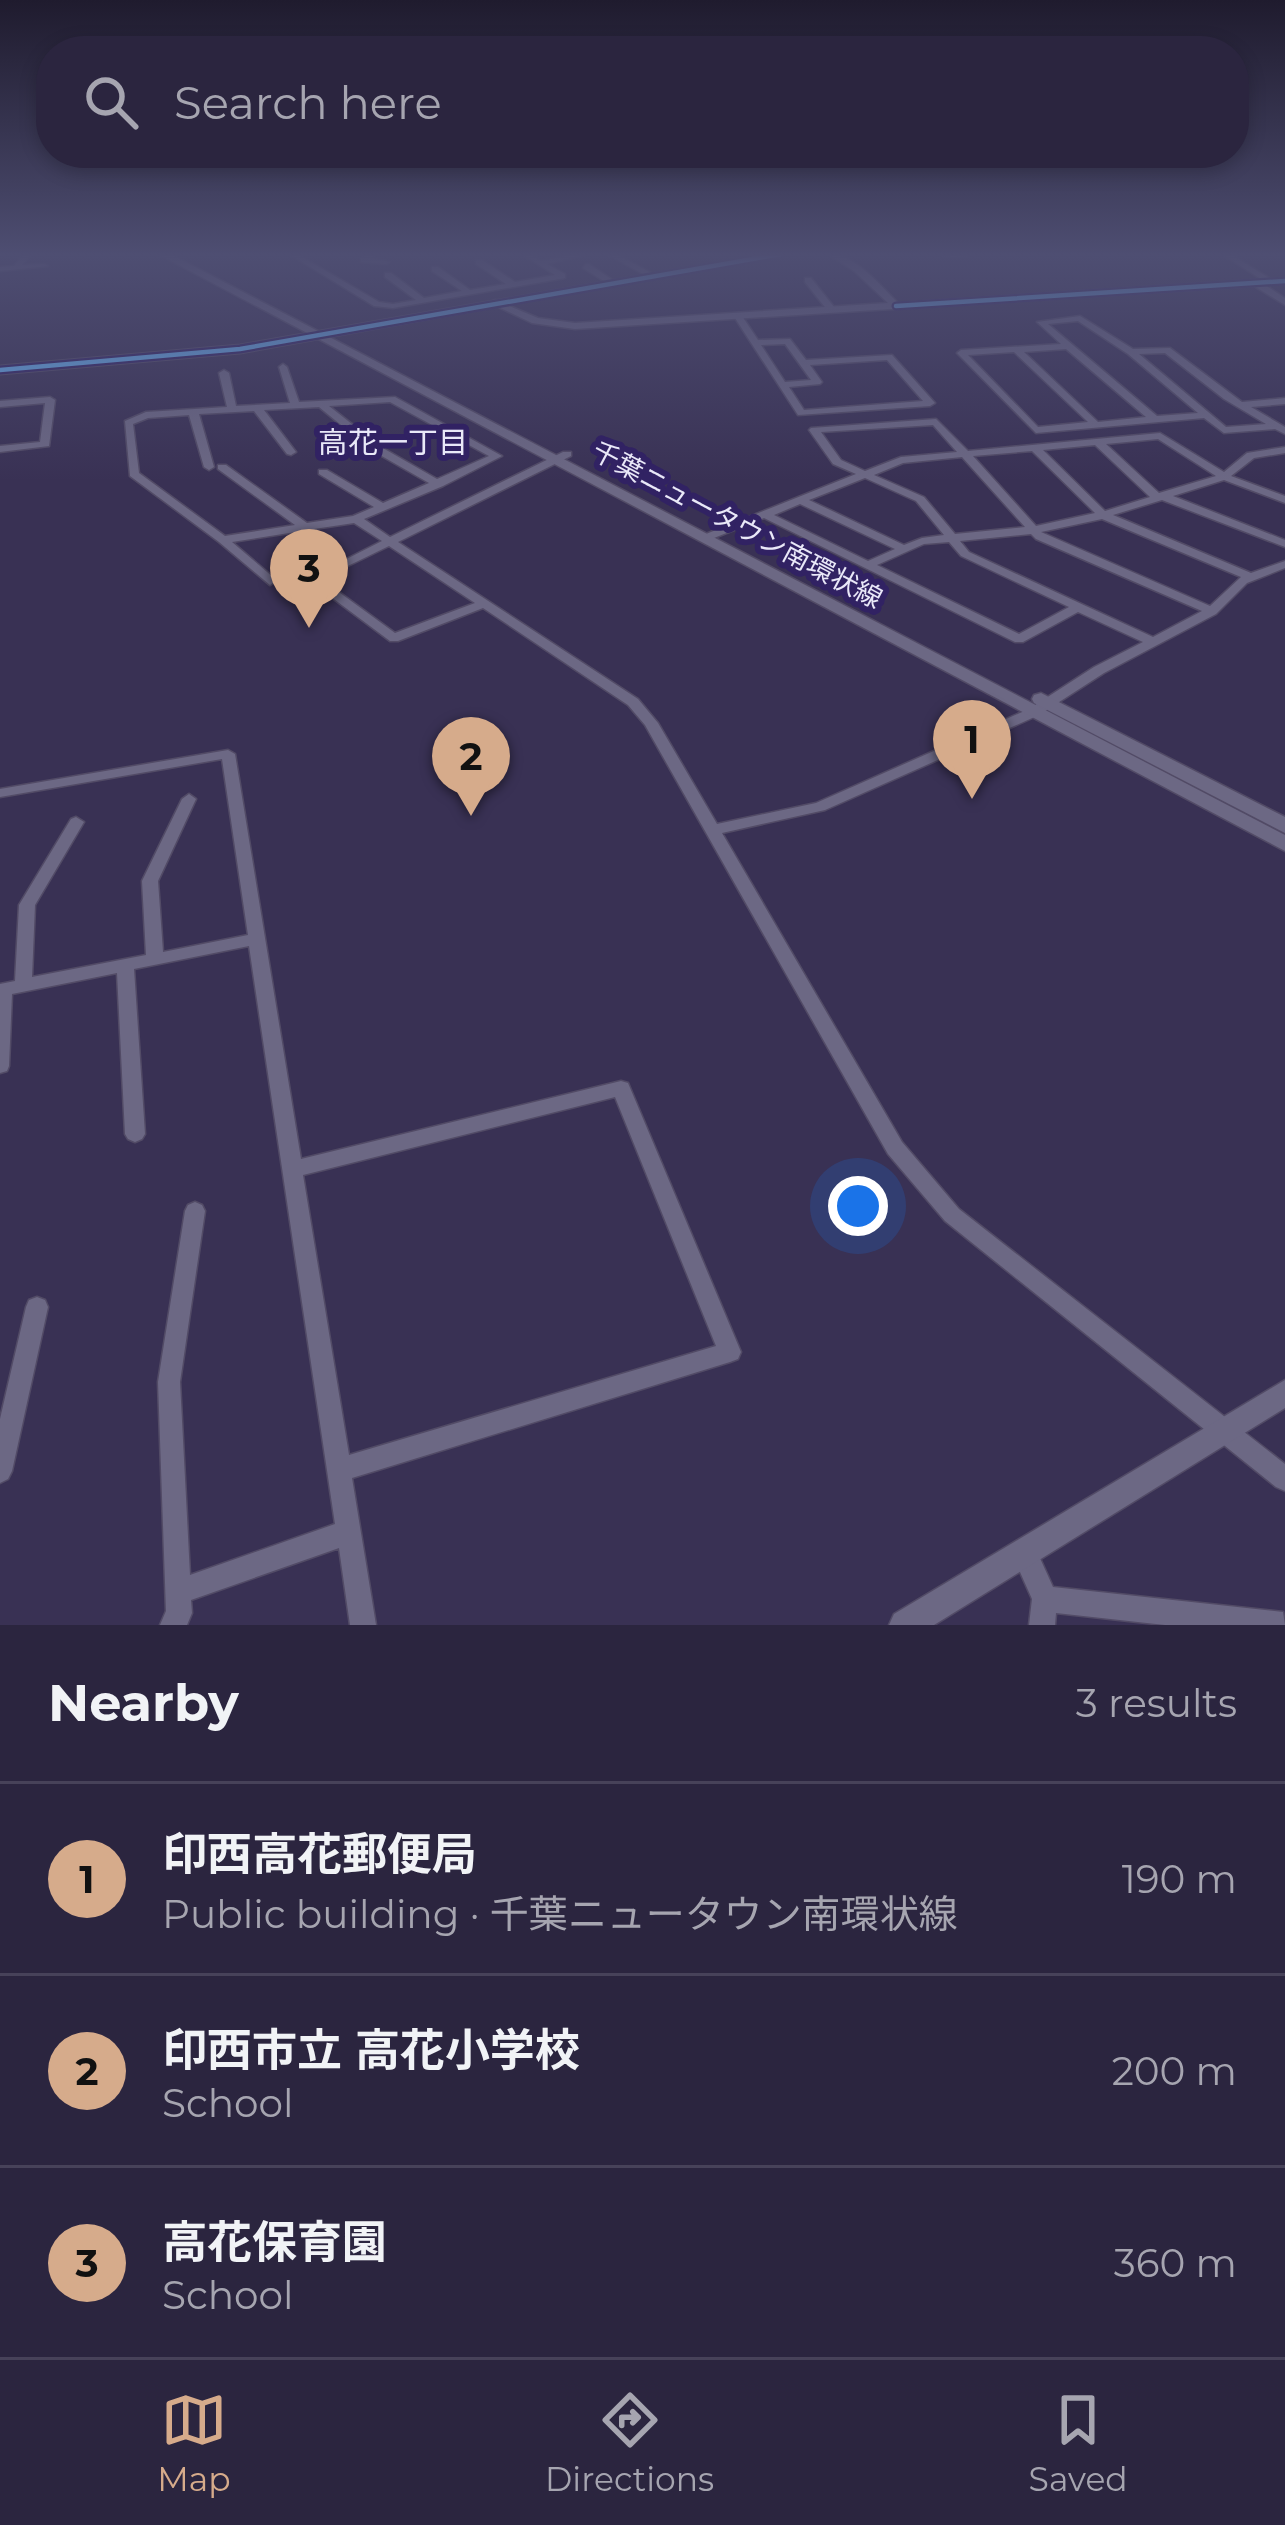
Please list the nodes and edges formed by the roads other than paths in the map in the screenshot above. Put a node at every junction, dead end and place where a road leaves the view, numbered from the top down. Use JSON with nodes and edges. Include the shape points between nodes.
{"nodes":[{"id":1,"x":318,"y":330,"type":"edge"},
{"id":2,"x":318,"y":330,"type":"edge"},
{"id":3,"x":349,"y":330,"type":"edge"},
{"id":4,"x":747,"y":330,"type":"edge"},
{"id":5,"x":1050,"y":330,"type":"edge"},
{"id":6,"x":1098,"y":330,"type":"edge"},
{"id":7,"x":326,"y":334,"type":"junction"},
{"id":8,"x":755,"y":343,"type":"junction"},
{"id":9,"x":1068,"y":346,"type":"junction"},
{"id":10,"x":1016,"y":349,"type":"junction"},
{"id":11,"x":1131,"y":352,"type":"junction"},
{"id":12,"x":804,"y":363,"type":"junction"},
{"id":13,"x":283,"y":368,"type":"dead end"},
{"id":14,"x":0,"y":370,"type":"edge"},
{"id":15,"x":224,"y":373,"type":"dead end"},
{"id":16,"x":783,"y":385,"type":"junction"},
{"id":17,"x":1285,"y":401,"type":"edge"},
{"id":18,"x":320,"y":403,"type":"junction"},
{"id":19,"x":0,"y":404,"type":"edge"},
{"id":20,"x":295,"y":405,"type":"junction"},
{"id":21,"x":1241,"y":405,"type":"junction"},
{"id":22,"x":256,"y":407,"type":"junction"},
{"id":23,"x":232,"y":409,"type":"junction"},
{"id":24,"x":193,"y":412,"type":"junction"},
{"id":25,"x":1205,"y":415,"type":"junction"},
{"id":26,"x":1154,"y":419,"type":"junction"},
{"id":27,"x":1096,"y":424,"type":"junction"},
{"id":28,"x":1281,"y":428,"type":"edge"},
{"id":29,"x":1097,"y":442,"type":"junction"},
{"id":30,"x":1034,"y":447,"type":"junction"},
{"id":31,"x":0,"y":449,"type":"edge"},
{"id":32,"x":1285,"y":450,"type":"edge"},
{"id":33,"x":291,"y":452,"type":"dead end"},
{"id":34,"x":964,"y":452,"type":"junction"},
{"id":35,"x":561,"y":457,"type":"junction"},
{"id":36,"x":323,"y":472,"type":"dead end"},
{"id":37,"x":864,"y":474,"type":"junction"},
{"id":38,"x":1223,"y":477,"type":"junction"},
{"id":39,"x":439,"y":484,"type":"junction"},
{"id":40,"x":1160,"y":497,"type":"junction"},
{"id":41,"x":800,"y":500,"type":"junction"},
{"id":42,"x":1285,"y":500,"type":"edge"},
{"id":43,"x":383,"y":508,"type":"junction"},
{"id":44,"x":764,"y":514,"type":"junction"},
{"id":45,"x":1103,"y":515,"type":"junction"},
{"id":46,"x":356,"y":519,"type":"junction"},
{"id":47,"x":306,"y":527,"type":"junction"},
{"id":48,"x":1034,"y":530,"type":"junction"},
{"id":49,"x":711,"y":536,"type":"junction"},
{"id":50,"x":952,"y":538,"type":"junction"},
{"id":51,"x":392,"y":540,"type":"junction"},
{"id":52,"x":224,"y":541,"type":"junction"},
{"id":53,"x":1285,"y":544,"type":"edge"},
{"id":54,"x":333,"y":548,"type":"dead end"},
{"id":55,"x":904,"y":549,"type":"junction"},
{"id":56,"x":1285,"y":564,"type":"edge"},
{"id":57,"x":868,"y":565,"type":"junction"},
{"id":58,"x":1251,"y":577,"type":"junction"},
{"id":59,"x":270,"y":581,"type":"dead end"},
{"id":60,"x":484,"y":604,"type":"junction"},
{"id":61,"x":1078,"y":607,"type":"junction"},
{"id":62,"x":1212,"y":611,"type":"junction"},
{"id":63,"x":1153,"y":642,"type":"junction"},
{"id":64,"x":1042,"y":708,"type":"junction"},
{"id":65,"x":0,"y":794,"type":"edge"},
{"id":66,"x":189,"y":799,"type":"dead end"},
{"id":67,"x":76,"y":822,"type":"dead end"},
{"id":68,"x":1285,"y":826,"type":"edge"},
{"id":69,"x":712,"y":830,"type":"junction"},
{"id":70,"x":1285,"y":844,"type":"edge"},
{"id":71,"x":257,"y":939,"type":"junction"},
{"id":72,"x":155,"y":959,"type":"junction"},
{"id":73,"x":125,"y":965,"type":"junction"},
{"id":74,"x":9,"y":988,"type":"edge"},
{"id":75,"x":0,"y":1066,"type":"edge"},
{"id":76,"x":135,"y":1134,"type":"dead end"},
{"id":77,"x":292,"y":1169,"type":"junction"},
{"id":78,"x":195,"y":1210,"type":"dead end"},
{"id":79,"x":37,"y":1307,"type":"dead end"},
{"id":80,"x":1285,"y":1393,"type":"edge"},
{"id":81,"x":1223,"y":1429,"type":"junction"},
{"id":82,"x":339,"y":1470,"type":"junction"},
{"id":83,"x":0,"y":1472,"type":"edge"},
{"id":84,"x":1285,"y":1479,"type":"edge"},
{"id":85,"x":349,"y":1532,"type":"junction"},
{"id":86,"x":1025,"y":1553,"type":"junction"},
{"id":87,"x":179,"y":1592,"type":"junction"},
{"id":88,"x":1044,"y":1612,"type":"edge"},
{"id":89,"x":173,"y":1625,"type":"edge"},
{"id":90,"x":363,"y":1625,"type":"edge"},
{"id":91,"x":905,"y":1625,"type":"edge"},
{"id":92,"x":1283,"y":1625,"type":"edge"}],
"edges":[{"from":1,"to":7,"type":"main road","name":"千葉ニュータウン南環状線"},
{"from":2,"to":7,"type":"main road","name":"千葉ニュータウン南環状線"},
{"from":3,"to":7,"type":"main road"},
{"from":4,"to":8,"type":"street"},
{"from":5,"to":9,"type":"street"},
{"from":6,"to":11,"type":"street"},
{"from":7,"to":14,"type":"main road"},
{"from":7,"to":35,"type":"main road","name":"千葉ニュータウン南環状線"},
{"from":8,"to":12,"type":"street","via":[[787,340]]},
{"from":8,"to":16,"type":"street"},
{"from":9,"to":10,"type":"street"},
{"from":9,"to":26,"type":"street"},
{"from":10,"to":27,"type":"street"},
{"from":10,"to":27,"type":"street","via":[[962,353],[1036,430]]},
{"from":11,"to":21,"type":"street","via":[[1167,350]]},
{"from":11,"to":25,"type":"street"},
{"from":12,"to":16,"type":"street","via":[[817,382]]},
{"from":12,"to":16,"type":"street","via":[[889,357],[930,403],[802,413]]},
{"from":13,"to":20,"type":"street"},
{"from":15,"to":23,"type":"street"},
{"from":17,"to":21,"type":"street"},
{"from":18,"to":20,"type":"street"},
{"from":18,"to":39,"type":"street"},
{"from":18,"to":39,"type":"street","via":[[392,398],[497,456]]},
{"from":19,"to":31,"type":"street","via":[[50,400],[45,444]]},
{"from":20,"to":22,"type":"street"},
{"from":21,"to":28,"type":"street"},
{"from":22,"to":23,"type":"street"},
{"from":22,"to":33,"type":"street"},
{"from":23,"to":24,"type":"street"},
{"from":24,"to":47,"type":"street","via":[[215,467]]},
{"from":24,"to":52,"type":"street","via":[[128,423],[134,474]]},
{"from":25,"to":26,"type":"street"},
{"from":25,"to":28,"type":"street","via":[[1224,430]]},
{"from":26,"to":27,"type":"street"},
{"from":29,"to":30,"type":"street"},
{"from":29,"to":38,"type":"street","via":[[1160,436]]},
{"from":29,"to":40,"type":"street"},
{"from":30,"to":34,"type":"street"},
{"from":30,"to":45,"type":"street"},
{"from":32,"to":38,"type":"street","via":[[1251,455]]},
{"from":34,"to":37,"type":"street"},
{"from":34,"to":37,"type":"street","via":[[936,422],[814,430],[837,462]]},
{"from":34,"to":48,"type":"street"},
{"from":35,"to":49,"type":"main road","name":"千葉ニュータウン南環状線"},
{"from":35,"to":51,"type":"street"},
{"from":36,"to":43,"type":"street"},
{"from":37,"to":41,"type":"street"},
{"from":37,"to":50,"type":"street","via":[[920,499]]},
{"from":38,"to":40,"type":"street"},
{"from":38,"to":42,"type":"street"},
{"from":39,"to":43,"type":"street"},
{"from":40,"to":45,"type":"street"},
{"from":40,"to":53,"type":"street"},
{"from":41,"to":44,"type":"street"},
{"from":41,"to":55,"type":"street"},
{"from":43,"to":46,"type":"street"},
{"from":44,"to":49,"type":"street"},
{"from":44,"to":57,"type":"street"},
{"from":45,"to":48,"type":"street"},
{"from":45,"to":58,"type":"street"},
{"from":46,"to":47,"type":"street"},
{"from":46,"to":51,"type":"street"},
{"from":47,"to":52,"type":"street"},
{"from":47,"to":54,"type":"street"},
{"from":48,"to":50,"type":"street"},
{"from":48,"to":62,"type":"street"},
{"from":49,"to":64,"type":"main road","name":"千葉ニュータウン南環状線"},
{"from":50,"to":55,"type":"street"},
{"from":50,"to":61,"type":"street","via":[[965,554]]},
{"from":51,"to":60,"type":"street"},
{"from":51,"to":60,"type":"street","via":[[314,579],[394,638]]},
{"from":52,"to":59,"type":"street"},
{"from":55,"to":57,"type":"street"},
{"from":56,"to":58,"type":"street"},
{"from":57,"to":61,"type":"street","via":[[1018,639]]},
{"from":58,"to":62,"type":"street"},
{"from":60,"to":69,"type":"street","via":[[633,702]]},
{"from":61,"to":63,"type":"street"},
{"from":62,"to":63,"type":"street"},
{"from":63,"to":64,"type":"street"},
{"from":64,"to":68,"type":"main road","name":"千葉ニュータウン南環状線"},
{"from":64,"to":69,"type":"street","via":[[820,807]]},
{"from":64,"to":70,"type":"main road","name":"千葉ニュータウン南環状線"},
{"from":65,"to":71,"type":"street","via":[[228,754]]},
{"from":66,"to":72,"type":"street","via":[[150,881]]},
{"from":67,"to":74,"type":"street","via":[[27,904]]},
{"from":69,"to":81,"type":"street","via":[[923,1184]]},
{"from":71,"to":72,"type":"street"},
{"from":71,"to":77,"type":"street"},
{"from":72,"to":73,"type":"street"},
{"from":73,"to":74,"type":"street"},
{"from":73,"to":76,"type":"street"},
{"from":74,"to":75,"type":"street"},
{"from":77,"to":82,"type":"street"},
{"from":77,"to":82,"type":"street","via":[[621,1088],[730,1352]]},
{"from":78,"to":87,"type":"street","via":[[170,1382]]},
{"from":79,"to":83,"type":"street"},
{"from":80,"to":81,"type":"street"},
{"from":81,"to":84,"type":"street"},
{"from":81,"to":86,"type":"street"},
{"from":82,"to":85,"type":"street"},
{"from":85,"to":87,"type":"street"},
{"from":85,"to":90,"type":"street"},
{"from":86,"to":88,"type":"street"},
{"from":86,"to":91,"type":"street"},
{"from":87,"to":89,"type":"street"},
{"from":88,"to":92,"type":"street"}]}
